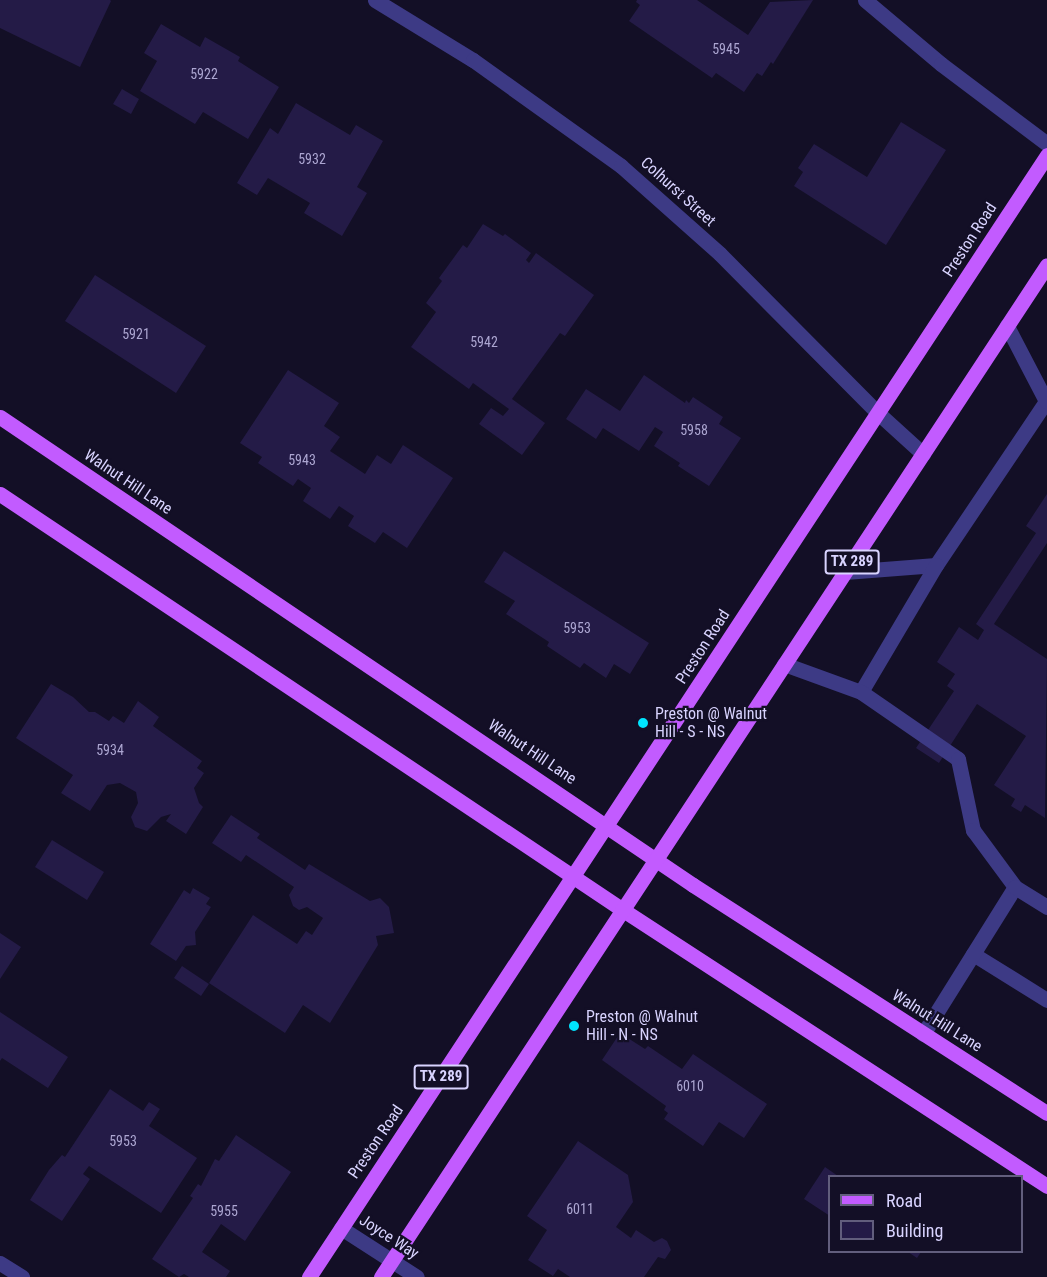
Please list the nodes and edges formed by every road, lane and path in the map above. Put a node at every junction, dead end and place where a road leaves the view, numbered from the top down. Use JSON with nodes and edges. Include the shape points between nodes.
{"nodes":[{"id":1,"x":375,"y":0,"type":"edge"},
{"id":2,"x":865,"y":0,"type":"edge"},
{"id":3,"x":1047,"y":144,"type":"edge"},
{"id":4,"x":1047,"y":155,"type":"edge"},
{"id":5,"x":1047,"y":265,"type":"edge"},
{"id":6,"x":1007,"y":326,"type":"junction"},
{"id":7,"x":1046,"y":400,"type":"edge"},
{"id":8,"x":878,"y":413,"type":"junction"},
{"id":9,"x":0,"y":417,"type":"edge"},
{"id":10,"x":923,"y":454,"type":"junction"},
{"id":11,"x":0,"y":494,"type":"edge"},
{"id":12,"x":936,"y":565,"type":"junction"},
{"id":13,"x":845,"y":572,"type":"junction"},
{"id":14,"x":784,"y":664,"type":"junction"},
{"id":15,"x":861,"y":692,"type":"junction"},
{"id":16,"x":608,"y":825,"type":"junction"},
{"id":17,"x":656,"y":858,"type":"junction"},
{"id":18,"x":574,"y":877,"type":"junction"},
{"id":19,"x":1015,"y":887,"type":"junction"},
{"id":20,"x":1047,"y":908,"type":"edge"},
{"id":21,"x":623,"y":910,"type":"junction"},
{"id":22,"x":973,"y":954,"type":"junction"},
{"id":23,"x":1047,"y":1000,"type":"edge"},
{"id":24,"x":923,"y":1034,"type":"junction"},
{"id":25,"x":1047,"y":1113,"type":"edge"},
{"id":26,"x":1047,"y":1186,"type":"edge"},
{"id":27,"x":341,"y":1228,"type":"junction"},
{"id":28,"x":392,"y":1261,"type":"junction"},
{"id":29,"x":0,"y":1263,"type":"edge"},
{"id":30,"x":22,"y":1277,"type":"edge"},
{"id":31,"x":309,"y":1277,"type":"edge"},
{"id":32,"x":381,"y":1277,"type":"edge"},
{"id":33,"x":417,"y":1277,"type":"edge"}],
"edges":[{"from":1,"to":8,"type":"street","name":"Colhurst Street","via":[[473,60],[621,166],[720,254]]},
{"from":2,"to":3,"type":"street","via":[[941,64]]},
{"from":4,"to":8,"type":"main road","name":"Preston Road","number":"TX 289"},
{"from":5,"to":6,"type":"main road","number":"TX 289"},
{"from":6,"to":7,"type":"street"},
{"from":6,"to":10,"type":"main road","number":"TX 289"},
{"from":7,"to":12,"type":"street"},
{"from":8,"to":10,"type":"street","name":"Colhurst Street"},
{"from":8,"to":16,"type":"main road","name":"Preston Road","number":"TX 289"},
{"from":9,"to":16,"type":"main road","name":"Walnut Hill Lane"},
{"from":10,"to":13,"type":"main road","number":"TX 289"},
{"from":11,"to":18,"type":"main road"},
{"from":12,"to":13,"type":"street"},
{"from":12,"to":15,"type":"street"},
{"from":13,"to":14,"type":"main road","number":"TX 289"},
{"from":14,"to":15,"type":"street"},
{"from":14,"to":17,"type":"main road","number":"TX 289"},
{"from":15,"to":19,"type":"street","via":[[958,759],[973,830]]},
{"from":16,"to":17,"type":"main road","name":"Walnut Hill Lane"},
{"from":16,"to":18,"type":"main road","name":"Preston Road","number":"TX 289"},
{"from":17,"to":21,"type":"main road","number":"TX 289"},
{"from":17,"to":24,"type":"main road","name":"Walnut Hill Lane"},
{"from":18,"to":21,"type":"main road"},
{"from":18,"to":27,"type":"main road","name":"Preston Road","number":"TX 289"},
{"from":19,"to":20,"type":"street"},
{"from":19,"to":22,"type":"street"},
{"from":21,"to":26,"type":"main road"},
{"from":21,"to":28,"type":"main road","number":"TX 289"},
{"from":22,"to":23,"type":"street"},
{"from":22,"to":24,"type":"street"},
{"from":24,"to":25,"type":"main road","name":"Walnut Hill Lane"},
{"from":27,"to":28,"type":"street","name":"Joyce Way"},
{"from":27,"to":31,"type":"main road","name":"Preston Road","number":"TX 289"},
{"from":28,"to":32,"type":"main road","number":"TX 289"},
{"from":28,"to":33,"type":"street","name":"Joyce Way"},
{"from":29,"to":30,"type":"street"}]}
